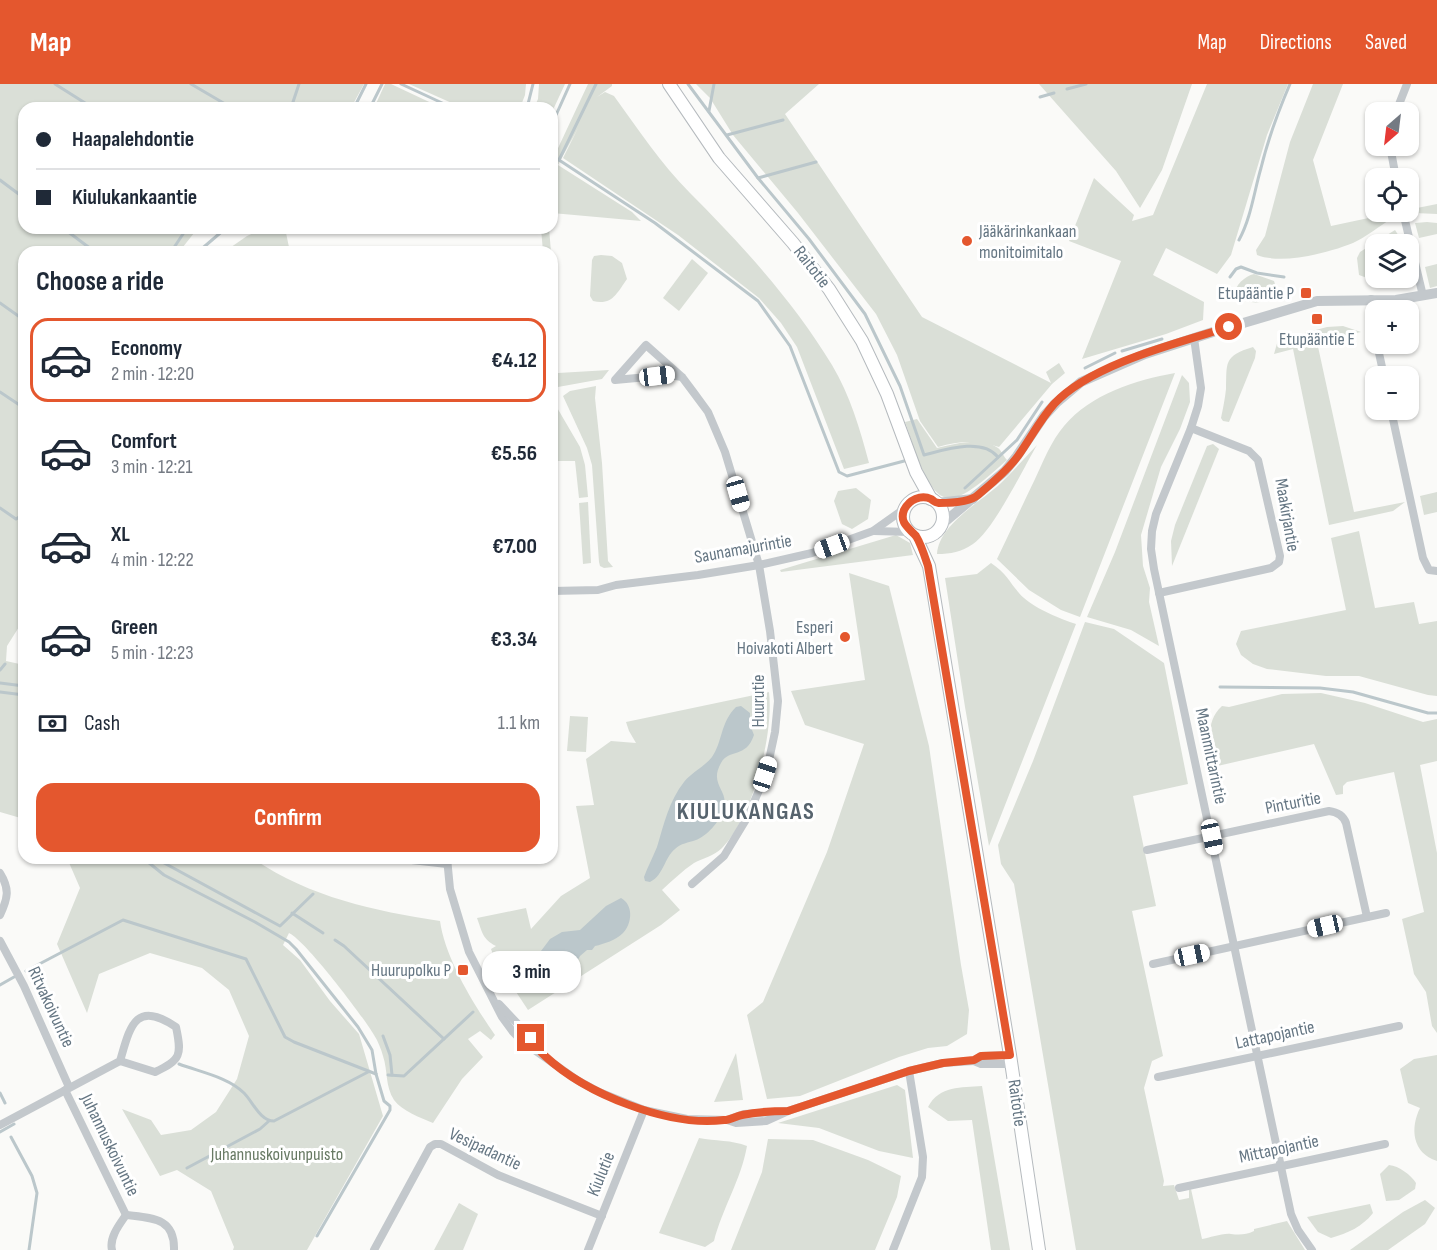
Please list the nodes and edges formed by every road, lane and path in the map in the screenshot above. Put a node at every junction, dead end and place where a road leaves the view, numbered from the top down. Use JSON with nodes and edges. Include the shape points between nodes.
{"nodes":[{"id":1,"x":669,"y":84,"type":"edge"},
{"id":2,"x":1407,"y":84,"type":"edge"},
{"id":3,"x":1400,"y":102,"type":"edge"},
{"id":4,"x":1405,"y":222,"type":"edge"},
{"id":5,"x":1437,"y":293,"type":"edge"},
{"id":6,"x":1423,"y":296,"type":"junction"},
{"id":7,"x":1371,"y":299,"type":"joint"},
{"id":8,"x":1194,"y":338,"type":"junction"},
{"id":9,"x":682,"y":377,"type":"junction"},
{"id":10,"x":1394,"y":420,"type":"edge"},
{"id":11,"x":1191,"y":428,"type":"junction"},
{"id":12,"x":916,"y":472,"type":"junction"},
{"id":13,"x":973,"y":499,"type":"junction"},
{"id":14,"x":934,"y":501,"type":"junction"},
{"id":15,"x":909,"y":505,"type":"junction"},
{"id":16,"x":937,"y":530,"type":"junction"},
{"id":17,"x":873,"y":531,"type":"junction"},
{"id":18,"x":913,"y":534,"type":"junction"},
{"id":19,"x":759,"y":565,"type":"junction"},
{"id":20,"x":928,"y":566,"type":"junction"},
{"id":21,"x":1437,"y":571,"type":"edge"},
{"id":22,"x":558,"y":591,"type":"edge"},
{"id":23,"x":1159,"y":593,"type":"junction"},
{"id":24,"x":1212,"y":837,"type":"junction"},
{"id":25,"x":1147,"y":850,"type":"dead end"},
{"id":26,"x":447,"y":864,"type":"edge"},
{"id":27,"x":0,"y":873,"type":"edge"},
{"id":28,"x":692,"y":885,"type":"dead end"},
{"id":29,"x":1386,"y":913,"type":"dead end"},
{"id":30,"x":0,"y":915,"type":"edge"},
{"id":31,"x":1367,"y":917,"type":"junction"},
{"id":32,"x":0,"y":941,"type":"edge"},
{"id":33,"x":1235,"y":946,"type":"junction"},
{"id":34,"x":1153,"y":964,"type":"dead end"},
{"id":35,"x":1399,"y":1026,"type":"dead end"},
{"id":36,"x":1258,"y":1056,"type":"junction"},
{"id":37,"x":1011,"y":1060,"type":"junction"},
{"id":38,"x":120,"y":1061,"type":"junction"},
{"id":39,"x":909,"y":1071,"type":"junction"},
{"id":40,"x":1158,"y":1077,"type":"dead end"},
{"id":41,"x":67,"y":1089,"type":"junction"},
{"id":42,"x":644,"y":1110,"type":"junction"},
{"id":43,"x":0,"y":1125,"type":"edge"},
{"id":44,"x":1385,"y":1144,"type":"dead end"},
{"id":45,"x":1281,"y":1165,"type":"junction"},
{"id":46,"x":1179,"y":1188,"type":"dead end"},
{"id":47,"x":126,"y":1215,"type":"junction"},
{"id":48,"x":602,"y":1216,"type":"junction"},
{"id":49,"x":112,"y":1250,"type":"edge"},
{"id":50,"x":174,"y":1250,"type":"edge"},
{"id":51,"x":374,"y":1250,"type":"edge"},
{"id":52,"x":588,"y":1250,"type":"edge"},
{"id":53,"x":893,"y":1250,"type":"edge"},
{"id":54,"x":1039,"y":1250,"type":"edge"},
{"id":55,"x":1312,"y":1250,"type":"edge"}],
"edges":[{"from":1,"to":12,"type":"main road","name":"Raitotie","via":[[719,158],[829,289],[888,394]]},
{"from":2,"to":3,"type":"street"},
{"from":4,"to":6,"type":"street"},
{"from":5,"to":6,"type":"street"},
{"from":6,"to":7,"type":"street"},
{"from":7,"to":8,"type":"street","via":[[1317,301]]},
{"from":8,"to":11,"type":"street","name":"Maanmittarintie","via":[[1201,388]]},
{"from":8,"to":13,"type":"street","via":[[1081,382],[1056,402],[1005,471]]},
{"from":9,"to":9,"type":"street","name":"Huurutie","via":[[646,345],[615,380],[669,375]]},
{"from":9,"to":19,"type":"street","name":"Huurutie","via":[[708,412],[725,452]]},
{"from":10,"to":21,"type":"street","via":[[1423,558],[1429,570]]},
{"from":11,"to":23,"type":"street","name":"Maanmittarintie","via":[[1152,531],[1151,549]]},
{"from":11,"to":23,"type":"street","name":"Maakirjantie","via":[[1249,451],[1258,460],[1279,562],[1271,568]]},
{"from":12,"to":14,"type":"main road","name":"Raitotie"},
{"from":12,"to":15,"type":"main road","name":"Raitotie"},
{"from":13,"to":14,"type":"street"},
{"from":13,"to":16,"type":"street"},
{"from":14,"to":15,"type":"main road","via":[[919,498]]},
{"from":14,"to":16,"type":"main road","via":[[942,513]]},
{"from":15,"to":17,"type":"street","name":"Saunamajurintie"},
{"from":15,"to":18,"type":"main road","name":"Raitotie","via":[[903,522]]},
{"from":16,"to":18,"type":"main road","via":[[921,537]]},
{"from":16,"to":20,"type":"main road","name":"Raitotie"},
{"from":17,"to":18,"type":"street","name":"Saunamajurintie"},
{"from":17,"to":19,"type":"street","name":"Saunamajurintie","via":[[812,553]]},
{"from":18,"to":20,"type":"main road","name":"Raitotie"},
{"from":19,"to":22,"type":"street","name":"Saunamajurintie","via":[[598,590]]},
{"from":19,"to":28,"type":"street","name":"Huurutie","via":[[778,701],[775,732],[760,788],[747,818],[724,856]]},
{"from":20,"to":37,"type":"main road","name":"Raitotie"},
{"from":23,"to":24,"type":"street","name":"Maanmittarintie"},
{"from":24,"to":25,"type":"street","name":"Pinturitie"},
{"from":24,"to":31,"type":"street","name":"Pinturitie","via":[[1336,812],[1346,823]]},
{"from":24,"to":33,"type":"street","name":"Maanmittarintie"},
{"from":26,"to":42,"type":"street","via":[[450,890],[469,952],[513,1032],[577,1080]]},
{"from":27,"to":30,"type":"street","via":[[7,885]]},
{"from":29,"to":31,"type":"street"},
{"from":31,"to":33,"type":"street"},
{"from":32,"to":41,"type":"street","name":"Ritvakoivuntie","via":[[24,986]]},
{"from":33,"to":34,"type":"street"},
{"from":33,"to":36,"type":"street","name":"Maanmittarintie"},
{"from":35,"to":36,"type":"street","name":"Lattapojantie"},
{"from":36,"to":40,"type":"street","name":"Lattapojantie"},
{"from":36,"to":45,"type":"street","name":"Maanmittarintie"},
{"from":37,"to":39,"type":"street","via":[[943,1063]]},
{"from":37,"to":54,"type":"main road","name":"Raitotie"},
{"from":38,"to":38,"type":"street","via":[[155,1072],[173,1064],[180,1049],[176,1027],[160,1017],[140,1017],[130,1026]]},
{"from":38,"to":41,"type":"street"},
{"from":39,"to":42,"type":"street","via":[[766,1121],[687,1119]]},
{"from":39,"to":53,"type":"street","via":[[923,1157],[922,1178]]},
{"from":41,"to":43,"type":"street"},
{"from":41,"to":47,"type":"street","name":"Juhannuskoivuntie"},
{"from":42,"to":48,"type":"street","name":"Kiulutie"},
{"from":44,"to":45,"type":"street","name":"Mittapojantie"},
{"from":45,"to":46,"type":"street","name":"Mittapojantie"},
{"from":45,"to":55,"type":"street","name":"Maanmittarintie","via":[[1293,1222]]},
{"from":47,"to":49,"type":"street","name":"Juhannuskoivuntie","via":[[116,1230]]},
{"from":47,"to":50,"type":"street","name":"Juhannuskoivuntie","via":[[157,1218],[171,1231]]},
{"from":48,"to":51,"type":"street","name":"Vesipadantie","via":[[435,1144]]},
{"from":48,"to":52,"type":"street","name":"Kiulutie"}]}
